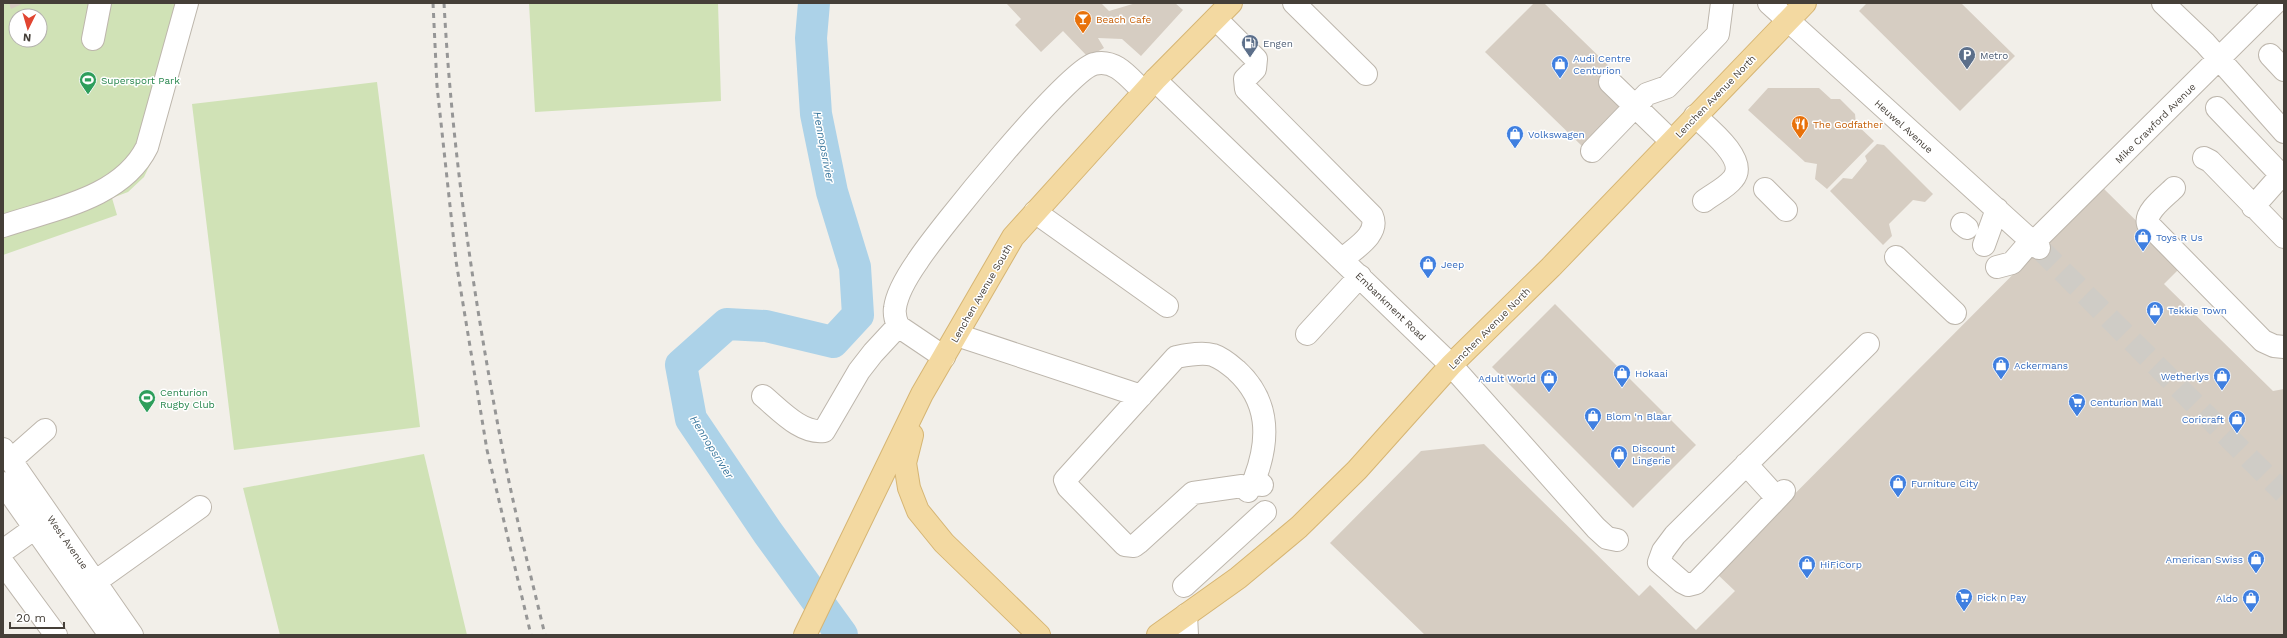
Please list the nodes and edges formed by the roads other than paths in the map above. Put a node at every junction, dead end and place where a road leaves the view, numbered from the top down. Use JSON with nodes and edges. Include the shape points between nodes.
{"nodes":[{"id":1,"x":100,"y":3,"type":"edge"},
{"id":2,"x":187,"y":3,"type":"edge"},
{"id":3,"x":1231,"y":3,"type":"edge"},
{"id":4,"x":1294,"y":3,"type":"edge"},
{"id":5,"x":1722,"y":3,"type":"edge"},
{"id":6,"x":1769,"y":3,"type":"edge"},
{"id":7,"x":1805,"y":3,"type":"edge"},
{"id":8,"x":2162,"y":3,"type":"edge"},
{"id":9,"x":2275,"y":3,"type":"edge"},
{"id":10,"x":1216,"y":19,"type":"junction"},
{"id":11,"x":1787,"y":21,"type":"junction"},
{"id":12,"x":92,"y":39,"type":"dead end"},
{"id":13,"x":2219,"y":59,"type":"junction"},
{"id":14,"x":1366,"y":74,"type":"dead end"},
{"id":15,"x":1610,"y":82,"type":"dead end"},
{"id":16,"x":1150,"y":86,"type":"junction"},
{"id":17,"x":1636,"y":107,"type":"junction"},
{"id":18,"x":2217,"y":108,"type":"dead end"},
{"id":19,"x":1695,"y":116,"type":"junction"},
{"id":20,"x":2284,"y":116,"type":"edge"},
{"id":21,"x":2284,"y":132,"type":"edge"},
{"id":22,"x":1671,"y":141,"type":"junction"},
{"id":23,"x":1592,"y":151,"type":"dead end"},
{"id":24,"x":2204,"y":158,"type":"dead end"},
{"id":25,"x":2282,"y":174,"type":"edge"},
{"id":26,"x":2174,"y":188,"type":"dead end"},
{"id":27,"x":1765,"y":189,"type":"dead end"},
{"id":28,"x":1704,"y":201,"type":"dead end"},
{"id":29,"x":2253,"y":207,"type":"junction"},
{"id":30,"x":1997,"y":209,"type":"junction"},
{"id":31,"x":1786,"y":210,"type":"dead end"},
{"id":32,"x":1035,"y":212,"type":"junction"},
{"id":33,"x":3,"y":226,"type":"edge"},
{"id":34,"x":2284,"y":237,"type":"edge"},
{"id":35,"x":2034,"y":244,"type":"junction"},
{"id":36,"x":1984,"y":245,"type":"dead end"},
{"id":37,"x":1896,"y":256,"type":"dead end"},
{"id":38,"x":1343,"y":259,"type":"junction"},
{"id":39,"x":1997,"y":267,"type":"dead end"},
{"id":40,"x":1360,"y":276,"type":"junction"},
{"id":41,"x":1167,"y":306,"type":"dead end"},
{"id":42,"x":1955,"y":313,"type":"dead end"},
{"id":43,"x":898,"y":326,"type":"junction"},
{"id":44,"x":957,"y":334,"type":"junction"},
{"id":45,"x":1307,"y":334,"type":"dead end"},
{"id":46,"x":1868,"y":344,"type":"dead end"},
{"id":47,"x":2284,"y":347,"type":"edge"},
{"id":48,"x":944,"y":357,"type":"junction"},
{"id":49,"x":1451,"y":365,"type":"junction"},
{"id":50,"x":922,"y":394,"type":"junction"},
{"id":51,"x":763,"y":396,"type":"dead end"},
{"id":52,"x":1140,"y":396,"type":"junction"},
{"id":53,"x":45,"y":430,"type":"dead end"},
{"id":54,"x":7,"y":454,"type":"edge"},
{"id":55,"x":1746,"y":464,"type":"junction"},
{"id":56,"x":3,"y":483,"type":"edge"},
{"id":57,"x":200,"y":508,"type":"dead end"},
{"id":58,"x":1265,"y":512,"type":"dead end"},
{"id":59,"x":42,"y":523,"type":"junction"},
{"id":60,"x":1617,"y":540,"type":"dead end"},
{"id":61,"x":3,"y":551,"type":"edge"},
{"id":62,"x":3,"y":563,"type":"edge"},
{"id":63,"x":96,"y":582,"type":"junction"},
{"id":64,"x":1184,"y":586,"type":"dead end"},
{"id":65,"x":1186,"y":625,"type":"edge"},
{"id":66,"x":56,"y":635,"type":"edge"},
{"id":67,"x":110,"y":635,"type":"edge"},
{"id":68,"x":132,"y":635,"type":"edge"},
{"id":69,"x":805,"y":635,"type":"edge"},
{"id":70,"x":1039,"y":635,"type":"edge"},
{"id":71,"x":1149,"y":635,"type":"edge"},
{"id":72,"x":1158,"y":635,"type":"edge"}],
"edges":[{"from":1,"to":12,"type":"street"},
{"from":2,"to":33,"type":"street","via":[[147,147],[136,166],[125,176],[90,196]]},
{"from":3,"to":10,"type":"main road","name":"Lenchen Avenue South"},
{"from":4,"to":14,"type":"street"},
{"from":5,"to":17,"type":"street","via":[[1718,34],[1667,87],[1647,94]]},
{"from":6,"to":11,"type":"street","name":"Heuwel Avenue"},
{"from":7,"to":11,"type":"main road","name":"Lenchen Avenue North"},
{"from":8,"to":13,"type":"street","via":[[2206,43]]},
{"from":9,"to":13,"type":"street","name":"Mike Crawford Avenue"},
{"from":10,"to":16,"type":"main road","name":"Lenchen Avenue South"},
{"from":10,"to":38,"type":"street","via":[[1256,59],[1255,69],[1245,79],[1246,89],[1372,216],[1372,232]]},
{"from":11,"to":19,"type":"main road","name":"Lenchen Avenue North"},
{"from":11,"to":30,"type":"street","name":"Heuwel Avenue"},
{"from":13,"to":20,"type":"street","via":[[2246,79]]},
{"from":13,"to":21,"type":"street"},
{"from":13,"to":35,"type":"street","name":"Mike Crawford Avenue"},
{"from":15,"to":17,"type":"street"},
{"from":16,"to":32,"type":"main road","name":"Lenchen Avenue South"},
{"from":16,"to":38,"type":"street","name":"Embankment Road"},
{"from":16,"to":43,"type":"street","name":"Embankment Road","via":[[1119,67],[1095,63],[1082,69],[1056,94],[971,192],[916,262],[894,309]]},
{"from":17,"to":22,"type":"street"},
{"from":17,"to":23,"type":"street"},
{"from":18,"to":25,"type":"street"},
{"from":19,"to":22,"type":"main road","name":"Lenchen Avenue North"},
{"from":19,"to":28,"type":"street","via":[[1734,155],[1738,169],[1733,179]]},
{"from":22,"to":49,"type":"main road","name":"Lenchen Avenue North","via":[[1551,267]]},
{"from":24,"to":29,"type":"street","via":[[2210,161]]},
{"from":25,"to":29,"type":"street"},
{"from":26,"to":47,"type":"street","via":[[2153,209],[2148,216],[2148,224],[2263,341]]},
{"from":27,"to":31,"type":"street"},
{"from":29,"to":34,"type":"street"},
{"from":30,"to":35,"type":"street","name":"Heuwel Avenue"},
{"from":30,"to":36,"type":"street"},
{"from":32,"to":41,"type":"street"},
{"from":32,"to":44,"type":"main road","name":"Lenchen Avenue South","via":[[1013,237]]},
{"from":35,"to":39,"type":"street","name":"Mike Crawford Avenue","via":[[2012,263]]},
{"from":37,"to":42,"type":"street"},
{"from":38,"to":40,"type":"street","name":"Embankment Road"},
{"from":40,"to":45,"type":"street"},
{"from":40,"to":49,"type":"street","name":"Embankment Road"},
{"from":43,"to":48,"type":"street"},
{"from":43,"to":51,"type":"street","via":[[859,371],[824,431],[805,430]]},
{"from":44,"to":48,"type":"main road","name":"Lenchen Avenue South"},
{"from":44,"to":52,"type":"street"},
{"from":46,"to":55,"type":"street"},
{"from":48,"to":50,"type":"main road","name":"Lenchen Avenue South"},
{"from":49,"to":60,"type":"street","name":"Embankment Road","via":[[1596,528],[1608,538]]},
{"from":49,"to":65,"type":"main road","name":"Lenchen Avenue North","via":[[1357,470],[1299,527]]},
{"from":50,"to":69,"type":"main road","name":"Lenchen Avenue South"},
{"from":50,"to":70,"type":"main road","via":[[905,463],[909,488],[918,511],[939,538]]},
{"from":52,"to":52,"type":"street","via":[[1176,357],[1212,355],[1227,362],[1243,377],[1258,397],[1265,441],[1255,478],[1255,488],[1242,486],[1193,493],[1134,546],[1125,545],[1068,487],[1065,480]]},
{"from":53,"to":54,"type":"street"},
{"from":54,"to":59,"type":"street","name":"West Avenue"},
{"from":55,"to":55,"type":"street","via":[[1780,495],[1696,583],[1688,585],[1682,582],[1659,562],[1663,551],[1675,535]]},
{"from":56,"to":59,"type":"street","name":"West Avenue"},
{"from":57,"to":63,"type":"street"},
{"from":58,"to":64,"type":"street"},
{"from":59,"to":61,"type":"street"},
{"from":59,"to":63,"type":"street","name":"West Avenue"},
{"from":59,"to":67,"type":"street","name":"West Avenue"},
{"from":62,"to":66,"type":"street"},
{"from":63,"to":68,"type":"street","name":"West Avenue"},
{"from":65,"to":71,"type":"main road"},
{"from":65,"to":72,"type":"main road","name":"Lenchen Avenue North"}]}
